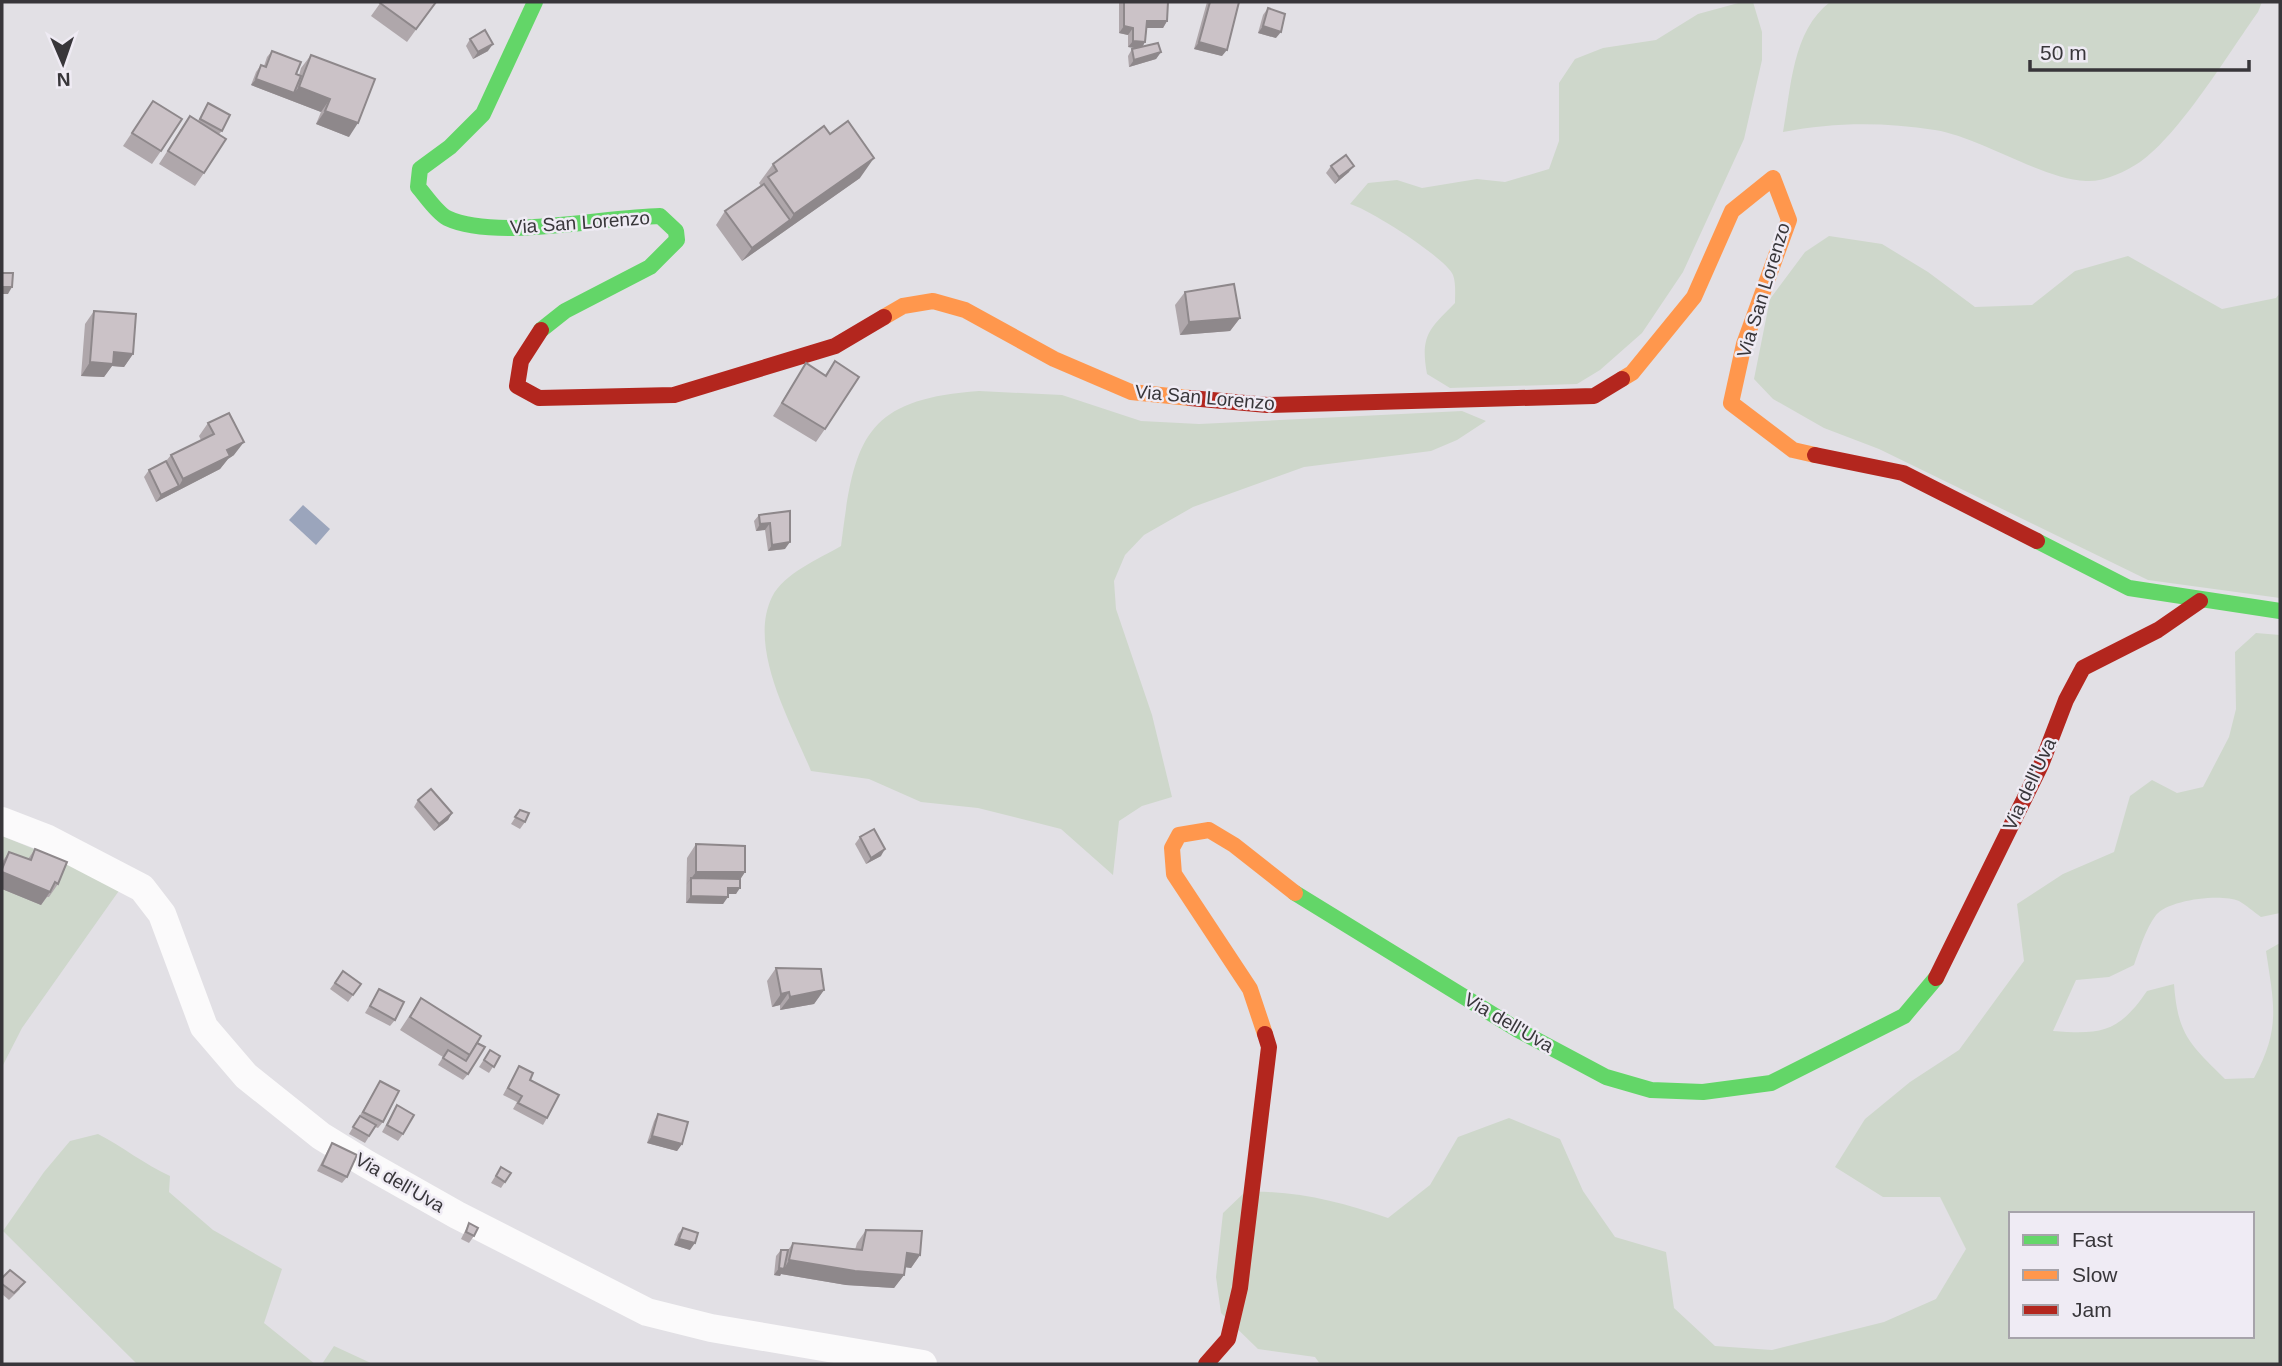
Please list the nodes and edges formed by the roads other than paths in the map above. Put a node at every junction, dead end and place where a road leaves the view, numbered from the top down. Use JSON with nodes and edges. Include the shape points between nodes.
{"nodes":[{"id":1,"x":535,"y":2,"type":"edge"},
{"id":2,"x":2200,"y":601,"type":"junction"},
{"id":3,"x":2280,"y":611,"type":"edge"},
{"id":4,"x":2,"y":821,"type":"edge"},
{"id":5,"x":923,"y":1364,"type":"edge"},
{"id":6,"x":1206,"y":1364,"type":"edge"}],
"edges":[{"from":1,"to":2,"type":"street","name":"Via San Lorenzo","via":[[483,114],[420,169],[418,187],[445,217],[472,226],[509,229],[616,216],[660,216],[677,231],[677,240],[652,267],[575,305],[528,342],[517,362],[517,386],[540,398],[674,395],[835,346],[903,306],[933,301],[965,310],[1054,359],[1131,392],[1267,405],[1594,396],[1632,373],[1694,297],[1732,211],[1773,178],[1789,220],[1744,344],[1731,403],[1793,450],[1903,472],[2129,588]]},
{"from":2,"to":3,"type":"street"},
{"from":2,"to":6,"type":"street","name":"Via dell'Uva","via":[[2083,668],[1939,974],[1904,1016],[1771,1083],[1703,1092],[1651,1090],[1606,1077],[1518,1030],[1320,910],[1209,830],[1179,835],[1172,848],[1174,874],[1250,989],[1269,1047],[1240,1288],[1228,1339]]},
{"from":4,"to":5,"type":"street","name":"Via dell'Uva","via":[[46,838],[142,888],[162,914],[204,1027],[246,1076],[321,1136],[365,1163],[647,1312],[711,1328]]}]}
